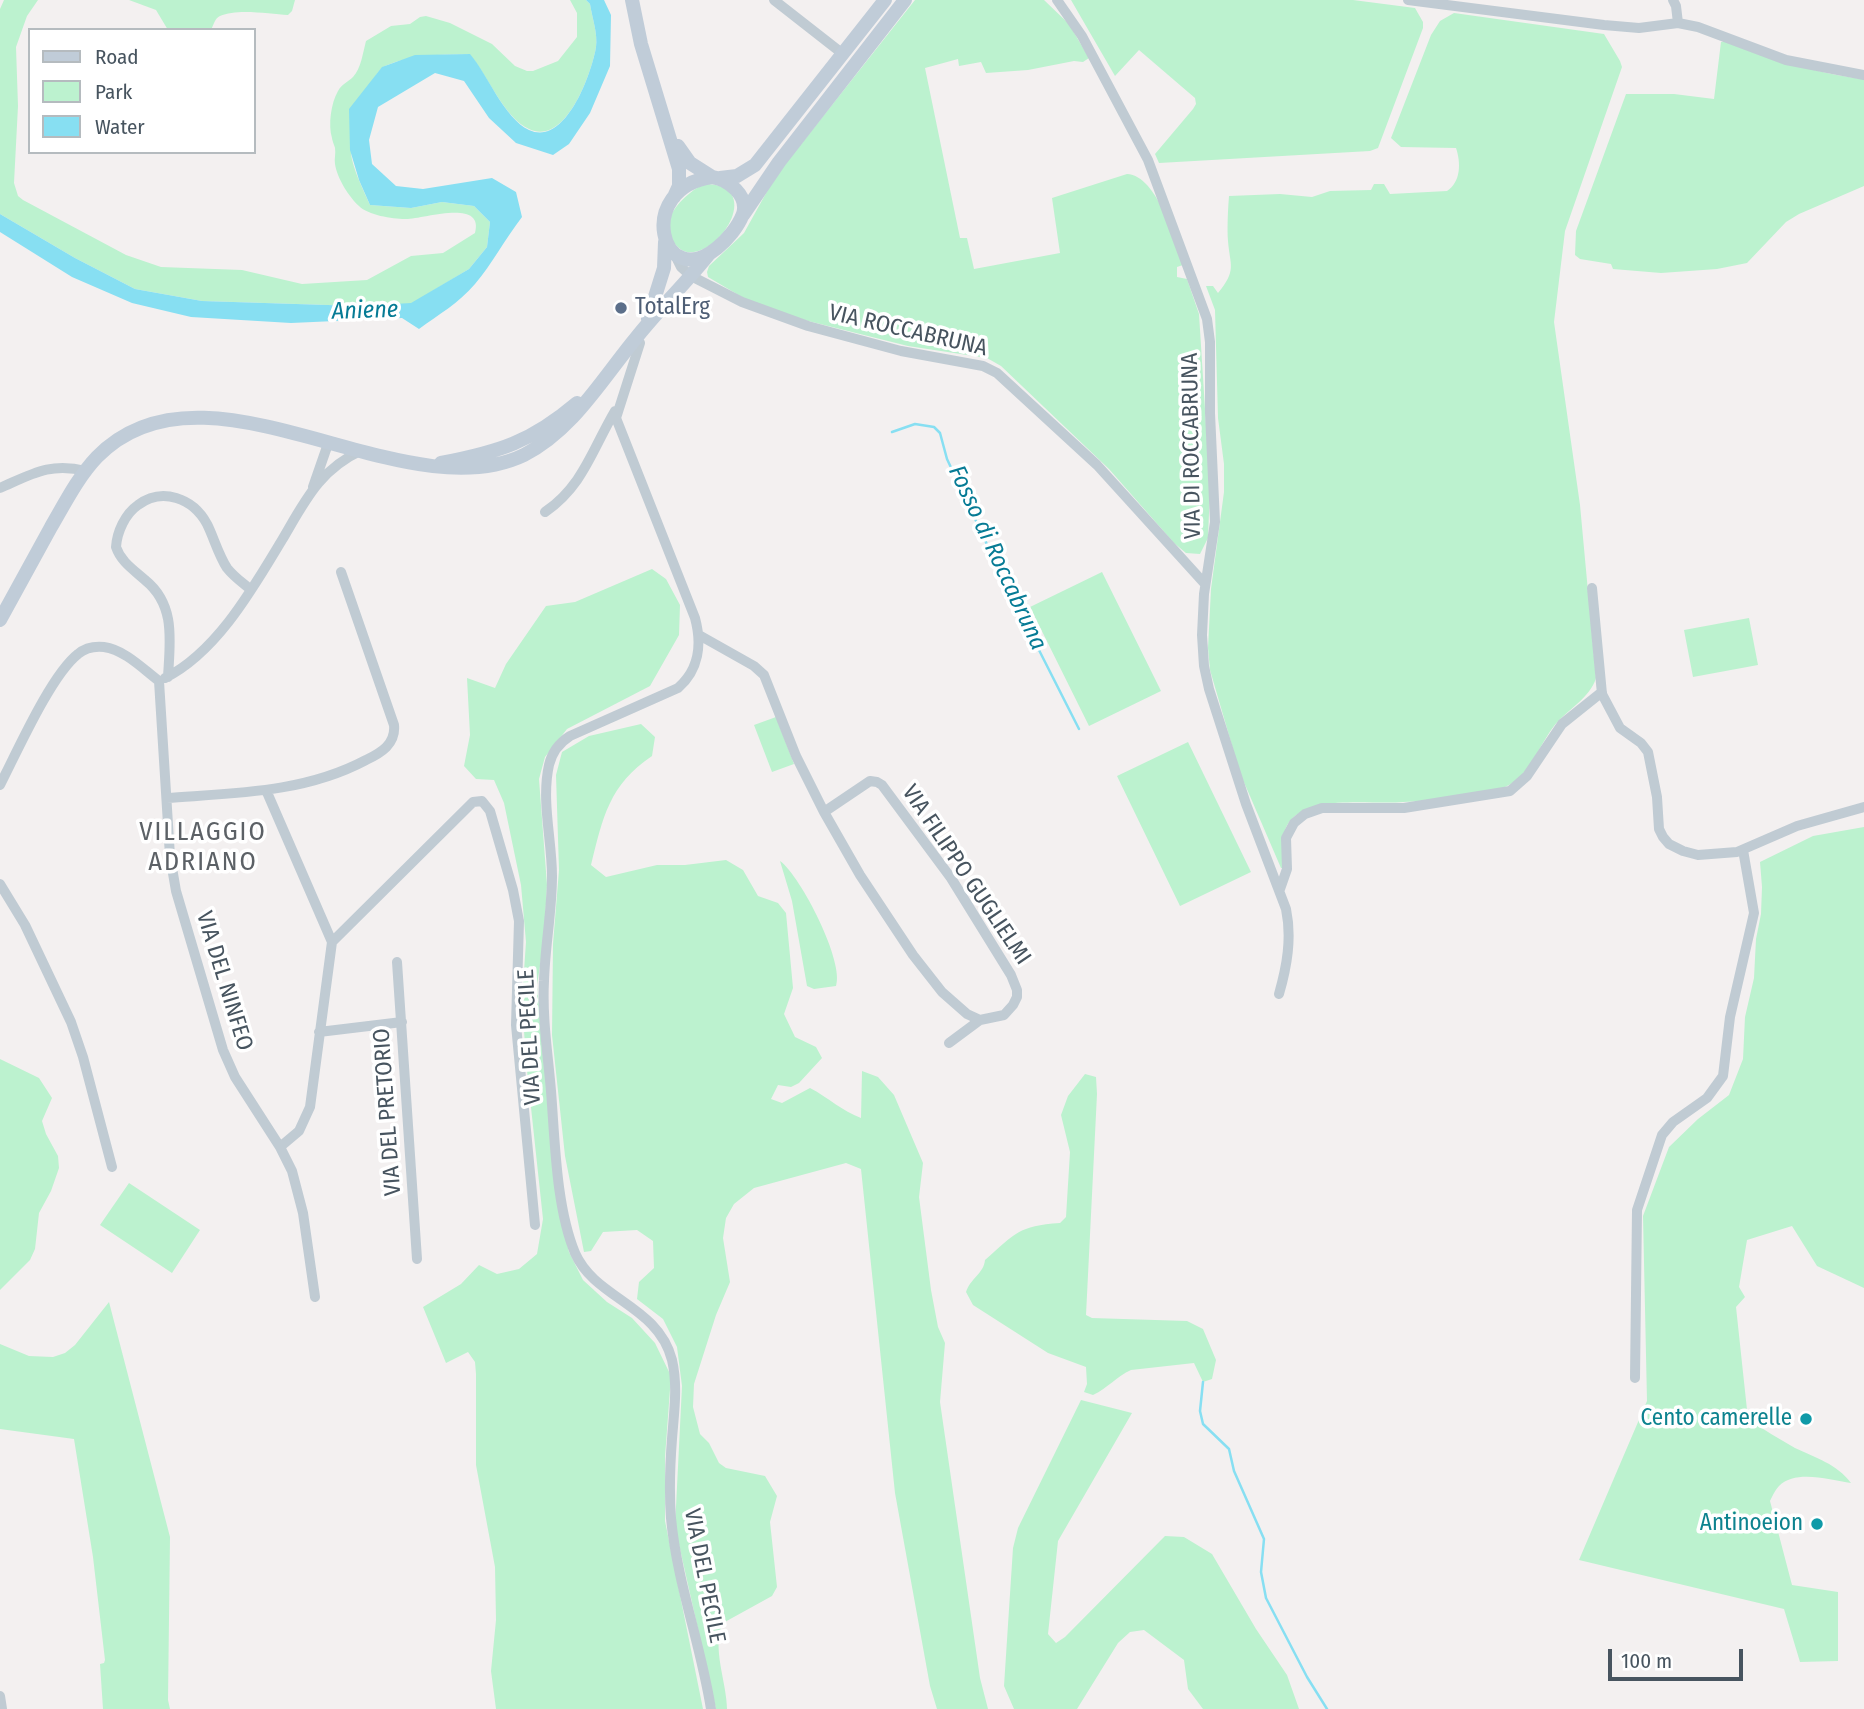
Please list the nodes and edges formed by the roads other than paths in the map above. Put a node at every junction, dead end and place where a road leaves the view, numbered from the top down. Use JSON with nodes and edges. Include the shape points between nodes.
{"nodes":[{"id":1,"x":632,"y":0,"type":"edge"},
{"id":2,"x":774,"y":0,"type":"edge"},
{"id":3,"x":885,"y":0,"type":"edge"},
{"id":4,"x":905,"y":0,"type":"edge"},
{"id":5,"x":1057,"y":0,"type":"edge"},
{"id":6,"x":1408,"y":0,"type":"edge"},
{"id":7,"x":1673,"y":0,"type":"edge"},
{"id":8,"x":1440,"y":2,"type":"edge"},
{"id":9,"x":1678,"y":23,"type":"junction"},
{"id":10,"x":843,"y":54,"type":"junction"},
{"id":11,"x":1864,"y":75,"type":"edge"},
{"id":12,"x":669,"y":132,"type":"junction"},
{"id":13,"x":716,"y":178,"type":"junction"},
{"id":14,"x":672,"y":201,"type":"junction"},
{"id":15,"x":743,"y":215,"type":"junction"},
{"id":16,"x":669,"y":248,"type":"junction"},
{"id":17,"x":709,"y":254,"type":"junction"},
{"id":18,"x":691,"y":276,"type":"junction"},
{"id":19,"x":640,"y":333,"type":"junction"},
{"id":20,"x":620,"y":402,"type":"junction"},
{"id":21,"x":328,"y":441,"type":"junction"},
{"id":22,"x":363,"y":450,"type":"junction"},
{"id":23,"x":86,"y":471,"type":"junction"},
{"id":24,"x":0,"y":488,"type":"edge"},
{"id":25,"x":313,"y":488,"type":"junction"},
{"id":26,"x":545,"y":512,"type":"dead end"},
{"id":27,"x":341,"y":572,"type":"dead end"},
{"id":28,"x":1205,"y":584,"type":"junction"},
{"id":29,"x":1592,"y":588,"type":"dead end"},
{"id":30,"x":251,"y":590,"type":"junction"},
{"id":31,"x":0,"y":620,"type":"edge"},
{"id":32,"x":699,"y":635,"type":"junction"},
{"id":33,"x":164,"y":679,"type":"junction"},
{"id":34,"x":1602,"y":692,"type":"junction"},
{"id":35,"x":0,"y":785,"type":"edge"},
{"id":36,"x":266,"y":790,"type":"junction"},
{"id":37,"x":167,"y":798,"type":"junction"},
{"id":38,"x":1864,"y":807,"type":"edge"},
{"id":39,"x":824,"y":812,"type":"junction"},
{"id":40,"x":1743,"y":850,"type":"junction"},
{"id":41,"x":0,"y":884,"type":"edge"},
{"id":42,"x":1280,"y":889,"type":"junction"},
{"id":43,"x":332,"y":942,"type":"junction"},
{"id":44,"x":397,"y":962,"type":"dead end"},
{"id":45,"x":1279,"y":994,"type":"dead end"},
{"id":46,"x":980,"y":1020,"type":"junction"},
{"id":47,"x":402,"y":1022,"type":"junction"},
{"id":48,"x":319,"y":1032,"type":"junction"},
{"id":49,"x":949,"y":1043,"type":"dead end"},
{"id":50,"x":280,"y":1147,"type":"junction"},
{"id":51,"x":112,"y":1167,"type":"dead end"},
{"id":52,"x":535,"y":1225,"type":"dead end"},
{"id":53,"x":417,"y":1259,"type":"dead end"},
{"id":54,"x":314,"y":1297,"type":"dead end"},
{"id":55,"x":1635,"y":1378,"type":"dead end"},
{"id":56,"x":0,"y":1696,"type":"edge"},
{"id":57,"x":2,"y":1709,"type":"edge"},
{"id":58,"x":711,"y":1709,"type":"edge"}],
"edges":[{"from":1,"to":12,"type":"main road"},
{"from":2,"to":10,"type":"street"},
{"from":3,"to":10,"type":"main road"},
{"from":4,"to":15,"type":"main road"},
{"from":5,"to":28,"type":"street","name":"VIA DI ROCCABRUNA","via":[[1082,36],[1146,156],[1207,319],[1215,522]]},
{"from":6,"to":8,"type":"street"},
{"from":7,"to":9,"type":"street"},
{"from":8,"to":9,"type":"street","via":[[1639,28]]},
{"from":9,"to":11,"type":"street","via":[[1786,60]]},
{"from":10,"to":13,"type":"main road","via":[[755,164],[742,174]]},
{"from":12,"to":13,"type":"main road","via":[[690,163]]},
{"from":12,"to":14,"type":"main road","via":[[680,174]]},
{"from":13,"to":14,"type":"main road","via":[[695,181]]},
{"from":13,"to":15,"type":"main road","via":[[741,196]]},
{"from":14,"to":16,"type":"main road","via":[[663,220]]},
{"from":15,"to":17,"type":"main road"},
{"from":16,"to":17,"type":"main road","via":[[687,259]]},
{"from":16,"to":18,"type":"street"},
{"from":16,"to":19,"type":"main road"},
{"from":17,"to":18,"type":"main road"},
{"from":18,"to":19,"type":"main road"},
{"from":18,"to":28,"type":"street","name":"VIA ROCCABRUNA","via":[[742,302],[808,326],[997,373],[1097,465]]},
{"from":19,"to":20,"type":"street","via":[[637,357]]},
{"from":19,"to":22,"type":"main road","via":[[574,417],[523,455],[477,468],[453,469]]},
{"from":20,"to":26,"type":"street","via":[[578,481]]},
{"from":20,"to":32,"type":"street","via":[[616,418],[621,435]]},
{"from":21,"to":22,"type":"main road"},
{"from":21,"to":23,"type":"main road","via":[[240,421],[181,419],[125,436]]},
{"from":21,"to":25,"type":"street"},
{"from":22,"to":25,"type":"street","via":[[337,464]]},
{"from":23,"to":24,"type":"street","via":[[52,467]]},
{"from":23,"to":31,"type":"main road"},
{"from":25,"to":30,"type":"street"},
{"from":27,"to":36,"type":"street","via":[[394,725],[393,738],[376,755],[347,770],[302,785]]},
{"from":28,"to":42,"type":"street","name":"VIA DI ROCCABRUNA","via":[[1202,641],[1206,677],[1245,804]]},
{"from":29,"to":34,"type":"street"},
{"from":30,"to":33,"type":"street","via":[[208,644]]},
{"from":30,"to":33,"type":"street","name":"VIA DEL NINFEO","via":[[230,571],[204,519],[187,502],[159,496],[131,511],[117,538],[117,550],[157,591],[165,606],[170,629]]},
{"from":32,"to":39,"type":"street","via":[[764,675]]},
{"from":32,"to":58,"type":"street","name":"VIA DEL PECILE","via":[[696,661],[682,684],[570,736],[552,757],[547,794],[552,883],[544,992],[558,1174],[575,1252],[590,1274],[657,1328],[672,1361],[676,1394],[672,1523]]},
{"from":33,"to":35,"type":"street","via":[[114,650],[97,647],[82,651],[56,680]]},
{"from":33,"to":37,"type":"street","name":"VIA DEL NINFEO"},
{"from":34,"to":40,"type":"street","via":[[1620,728],[1648,752],[1659,829],[1665,840],[1698,855]]},
{"from":34,"to":42,"type":"street","via":[[1562,724],[1527,776],[1510,791],[1404,808],[1322,808],[1305,814],[1286,838],[1287,869]]},
{"from":36,"to":37,"type":"street"},
{"from":36,"to":43,"type":"street"},
{"from":37,"to":50,"type":"street","name":"VIA DEL NINFEO","via":[[173,877],[216,1033],[233,1072]]},
{"from":38,"to":40,"type":"street","via":[[1797,826]]},
{"from":39,"to":46,"type":"street","via":[[918,962],[949,999]]},
{"from":39,"to":46,"type":"street","name":"VIA FILIPPO GUGLIELMI","via":[[872,781],[892,797],[962,895],[1017,987],[1016,1000],[1007,1012],[996,1019]]},
{"from":40,"to":55,"type":"street","via":[[1754,913],[1731,1011],[1723,1076],[1707,1098],[1662,1135],[1637,1210]]},
{"from":41,"to":51,"type":"street","via":[[20,914],[75,1031]]},
{"from":42,"to":45,"type":"street","name":"VIA DI ROCCABRUNA","via":[[1289,938]]},
{"from":43,"to":48,"type":"street"},
{"from":43,"to":52,"type":"street","name":"VIA DEL PECILE","via":[[474,802],[482,801],[490,811],[519,920],[516,1029]]},
{"from":44,"to":47,"type":"street","name":"VIA DEL PRETORIO"},
{"from":46,"to":49,"type":"street"},
{"from":47,"to":48,"type":"street"},
{"from":47,"to":53,"type":"street","name":"VIA DEL PRETORIO"},
{"from":48,"to":50,"type":"street","via":[[310,1108],[301,1128]]},
{"from":50,"to":54,"type":"street","name":"VIA DEL NINFEO","via":[[301,1203]]},
{"from":56,"to":57,"type":"street"}]}
